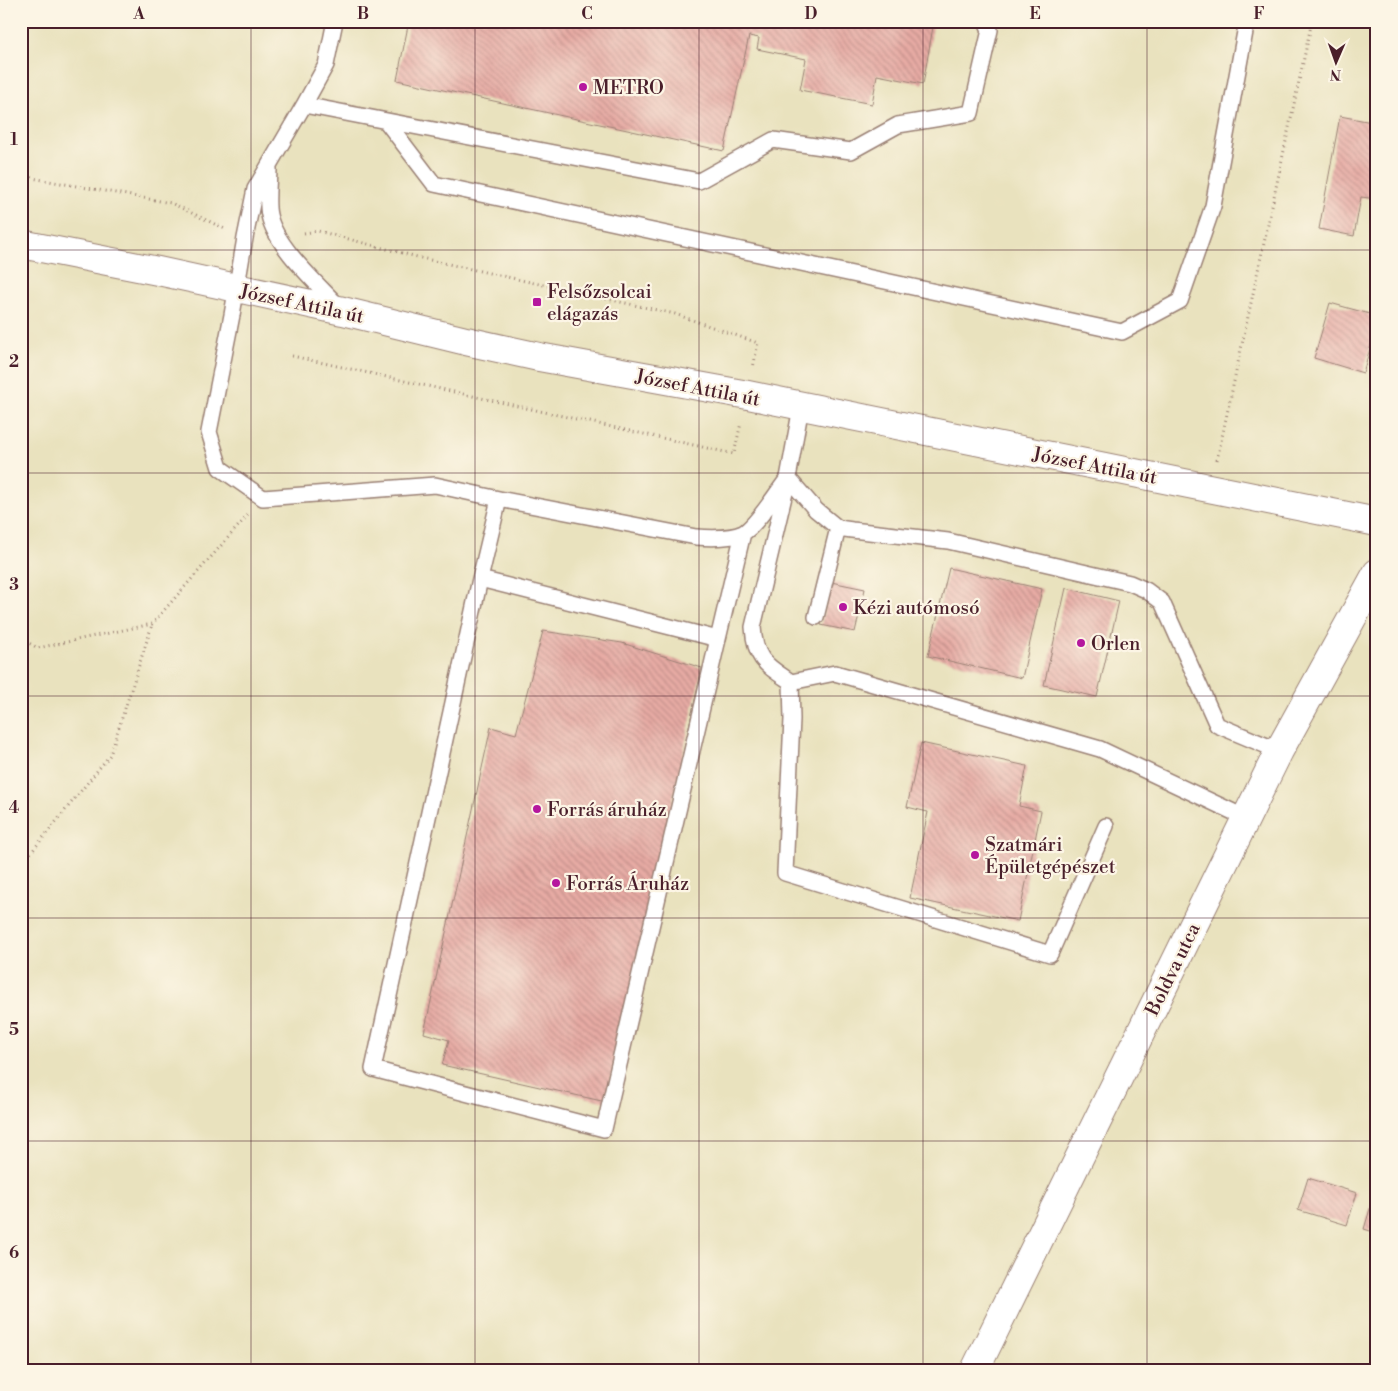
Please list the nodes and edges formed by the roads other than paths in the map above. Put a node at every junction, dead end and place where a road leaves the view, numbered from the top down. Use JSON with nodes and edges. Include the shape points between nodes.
{"nodes":[{"id":1,"x":335,"y":21,"type":"edge"},
{"id":2,"x":986,"y":21,"type":"edge"},
{"id":3,"x":1247,"y":21,"type":"edge"},
{"id":4,"x":304,"y":105,"type":"junction"},
{"id":5,"x":386,"y":121,"type":"junction"},
{"id":6,"x":269,"y":166,"type":"junction"},
{"id":7,"x":21,"y":244,"type":"edge"},
{"id":8,"x":236,"y":288,"type":"junction"},
{"id":9,"x":343,"y":311,"type":"junction"},
{"id":10,"x":801,"y":407,"type":"junction"},
{"id":11,"x":788,"y":478,"type":"junction"},
{"id":12,"x":499,"y":499,"type":"junction"},
{"id":13,"x":1377,"y":522,"type":"edge"},
{"id":14,"x":838,"y":528,"type":"junction"},
{"id":15,"x":743,"y":533,"type":"junction"},
{"id":16,"x":1377,"y":573,"type":"edge"},
{"id":17,"x":480,"y":579,"type":"junction"},
{"id":18,"x":816,"y":617,"type":"dead end"},
{"id":19,"x":718,"y":639,"type":"junction"},
{"id":20,"x":792,"y":682,"type":"junction"},
{"id":21,"x":1279,"y":751,"type":"junction"},
{"id":22,"x":1246,"y":818,"type":"junction"},
{"id":23,"x":1106,"y":826,"type":"dead end"},
{"id":24,"x":975,"y":1370,"type":"edge"}],
"edges":[{"from":1,"to":4,"type":"lane","via":[[326,65]]},
{"from":2,"to":5,"type":"lane","via":[[990,30],[971,113],[898,125],[851,151],[773,140],[699,182]]},
{"from":3,"to":5,"type":"lane","via":[[1213,206],[1180,301],[1122,332],[434,184]]},
{"from":4,"to":5,"type":"lane"},
{"from":4,"to":6,"type":"lane"},
{"from":6,"to":8,"type":"lane","via":[[255,189]]},
{"from":6,"to":9,"type":"lane","via":[[269,215],[277,236]]},
{"from":7,"to":8,"type":"main road","name":"József Attila út"},
{"from":8,"to":9,"type":"main road","name":"József Attila út"},
{"from":8,"to":12,"type":"lane","via":[[210,432],[220,468],[263,498],[435,485]]},
{"from":9,"to":10,"type":"main road","name":"József Attila út","via":[[539,357]]},
{"from":10,"to":11,"type":"lane"},
{"from":10,"to":13,"type":"main road","name":"József Attila út"},
{"from":11,"to":14,"type":"lane","via":[[816,510]]},
{"from":11,"to":15,"type":"lane"},
{"from":11,"to":20,"type":"lane","via":[[753,627],[759,656]]},
{"from":12,"to":15,"type":"lane","via":[[696,537],[718,538]]},
{"from":12,"to":17,"type":"lane"},
{"from":14,"to":18,"type":"lane"},
{"from":14,"to":21,"type":"lane","via":[[948,541],[1130,583],[1146,590],[1162,602],[1217,726]]},
{"from":15,"to":19,"type":"lane"},
{"from":16,"to":21,"type":"main road","name":"Boldva utca"},
{"from":17,"to":19,"type":"lane"},
{"from":17,"to":19,"type":"lane","via":[[373,1069],[604,1129]]},
{"from":20,"to":22,"type":"lane","via":[[835,673],[1100,748]]},
{"from":20,"to":23,"type":"lane","via":[[785,873],[1050,954]]},
{"from":21,"to":22,"type":"main road","name":"Boldva utca"},
{"from":22,"to":24,"type":"main road","name":"Boldva utca"}]}
